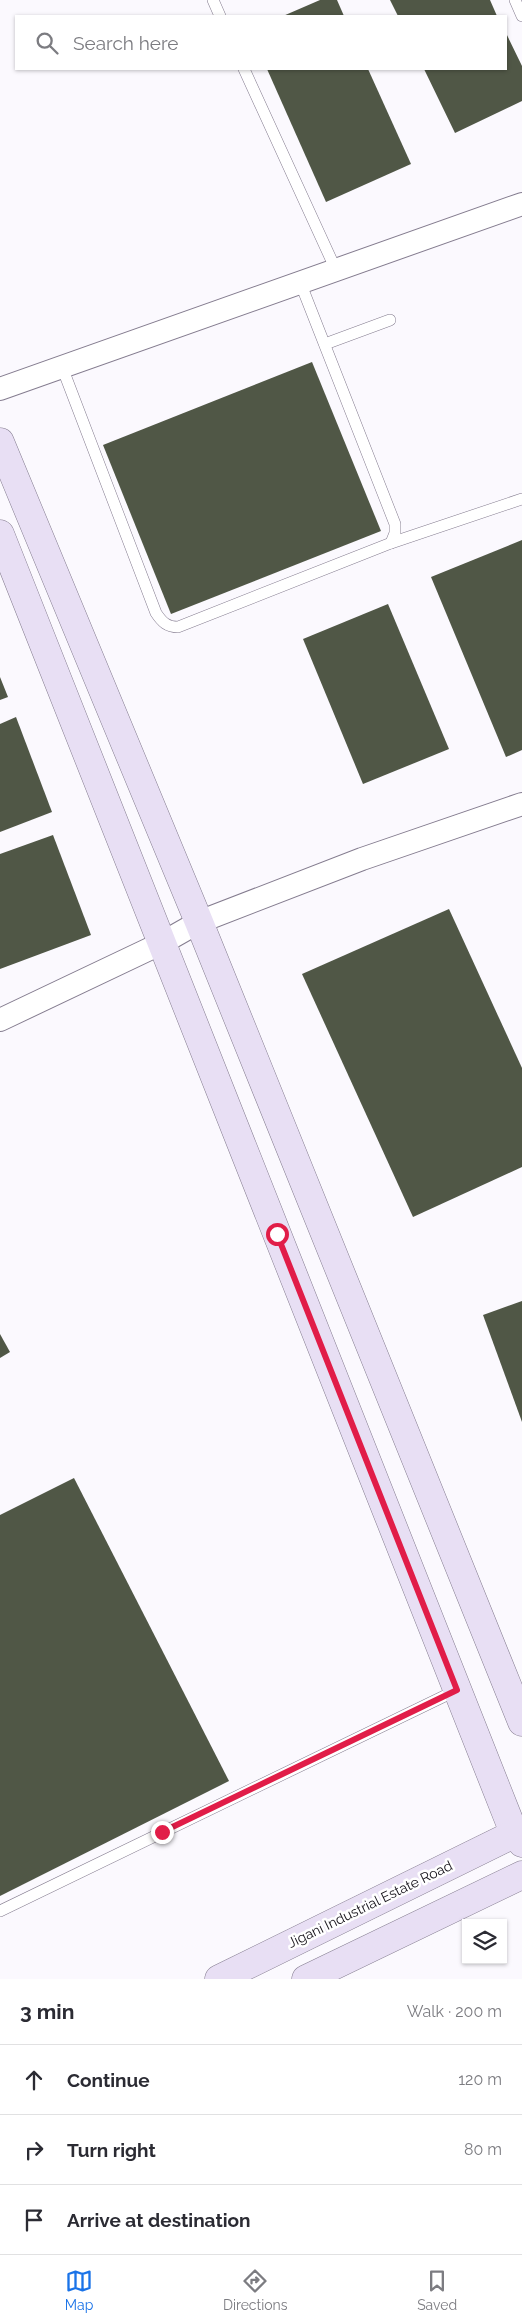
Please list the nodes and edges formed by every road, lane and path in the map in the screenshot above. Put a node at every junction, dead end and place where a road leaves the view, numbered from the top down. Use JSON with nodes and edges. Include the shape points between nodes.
{"nodes":[{"id":1,"x":213,"y":0,"type":"edge"},
{"id":2,"x":515,"y":0,"type":"edge"},
{"id":3,"x":220,"y":15,"type":"edge"},
{"id":4,"x":522,"y":16,"type":"edge"},
{"id":5,"x":244,"y":70,"type":"edge"},
{"id":6,"x":522,"y":204,"type":"edge"},
{"id":7,"x":336,"y":270,"type":"junction"},
{"id":8,"x":300,"y":282,"type":"junction"},
{"id":9,"x":390,"y":320,"type":"dead end"},
{"id":10,"x":325,"y":344,"type":"junction"},
{"id":11,"x":62,"y":367,"type":"junction"},
{"id":12,"x":0,"y":389,"type":"edge"},
{"id":13,"x":0,"y":442,"type":"edge"},
{"id":14,"x":522,"y":498,"type":"edge"},
{"id":15,"x":0,"y":534,"type":"edge"},
{"id":16,"x":391,"y":543,"type":"junction"},
{"id":17,"x":522,"y":804,"type":"edge"},
{"id":18,"x":199,"y":922,"type":"junction"},
{"id":19,"x":162,"y":943,"type":"junction"},
{"id":20,"x":0,"y":1020,"type":"edge"},
{"id":21,"x":457,"y":1690,"type":"junction"},
{"id":22,"x":522,"y":1722,"type":"edge"},
{"id":23,"x":519,"y":1835,"type":"edge"},
{"id":24,"x":522,"y":1875,"type":"edge"},
{"id":25,"x":0,"y":1911,"type":"edge"},
{"id":26,"x":219,"y":1979,"type":"edge"},
{"id":27,"x":306,"y":1979,"type":"edge"}],
"edges":[{"from":1,"to":3,"type":"lane"},
{"from":2,"to":4,"type":"lane"},
{"from":5,"to":7,"type":"lane"},
{"from":6,"to":7,"type":"street"},
{"from":7,"to":8,"type":"street"},
{"from":8,"to":10,"type":"lane"},
{"from":8,"to":11,"type":"street"},
{"from":9,"to":10,"type":"lane"},
{"from":10,"to":16,"type":"lane","via":[[395,524]]},
{"from":11,"to":12,"type":"street"},
{"from":11,"to":16,"type":"lane","via":[[156,613],[171,627]]},
{"from":13,"to":18,"type":"street"},
{"from":14,"to":16,"type":"lane"},
{"from":15,"to":19,"type":"street"},
{"from":17,"to":18,"type":"street","via":[[362,859]]},
{"from":18,"to":19,"type":"street"},
{"from":18,"to":22,"type":"street"},
{"from":19,"to":20,"type":"street"},
{"from":19,"to":21,"type":"street"},
{"from":21,"to":23,"type":"street"},
{"from":21,"to":25,"type":"lane"},
{"from":23,"to":26,"type":"street","name":"Jigani Industrial Estate Road"},
{"from":24,"to":27,"type":"street"}]}
